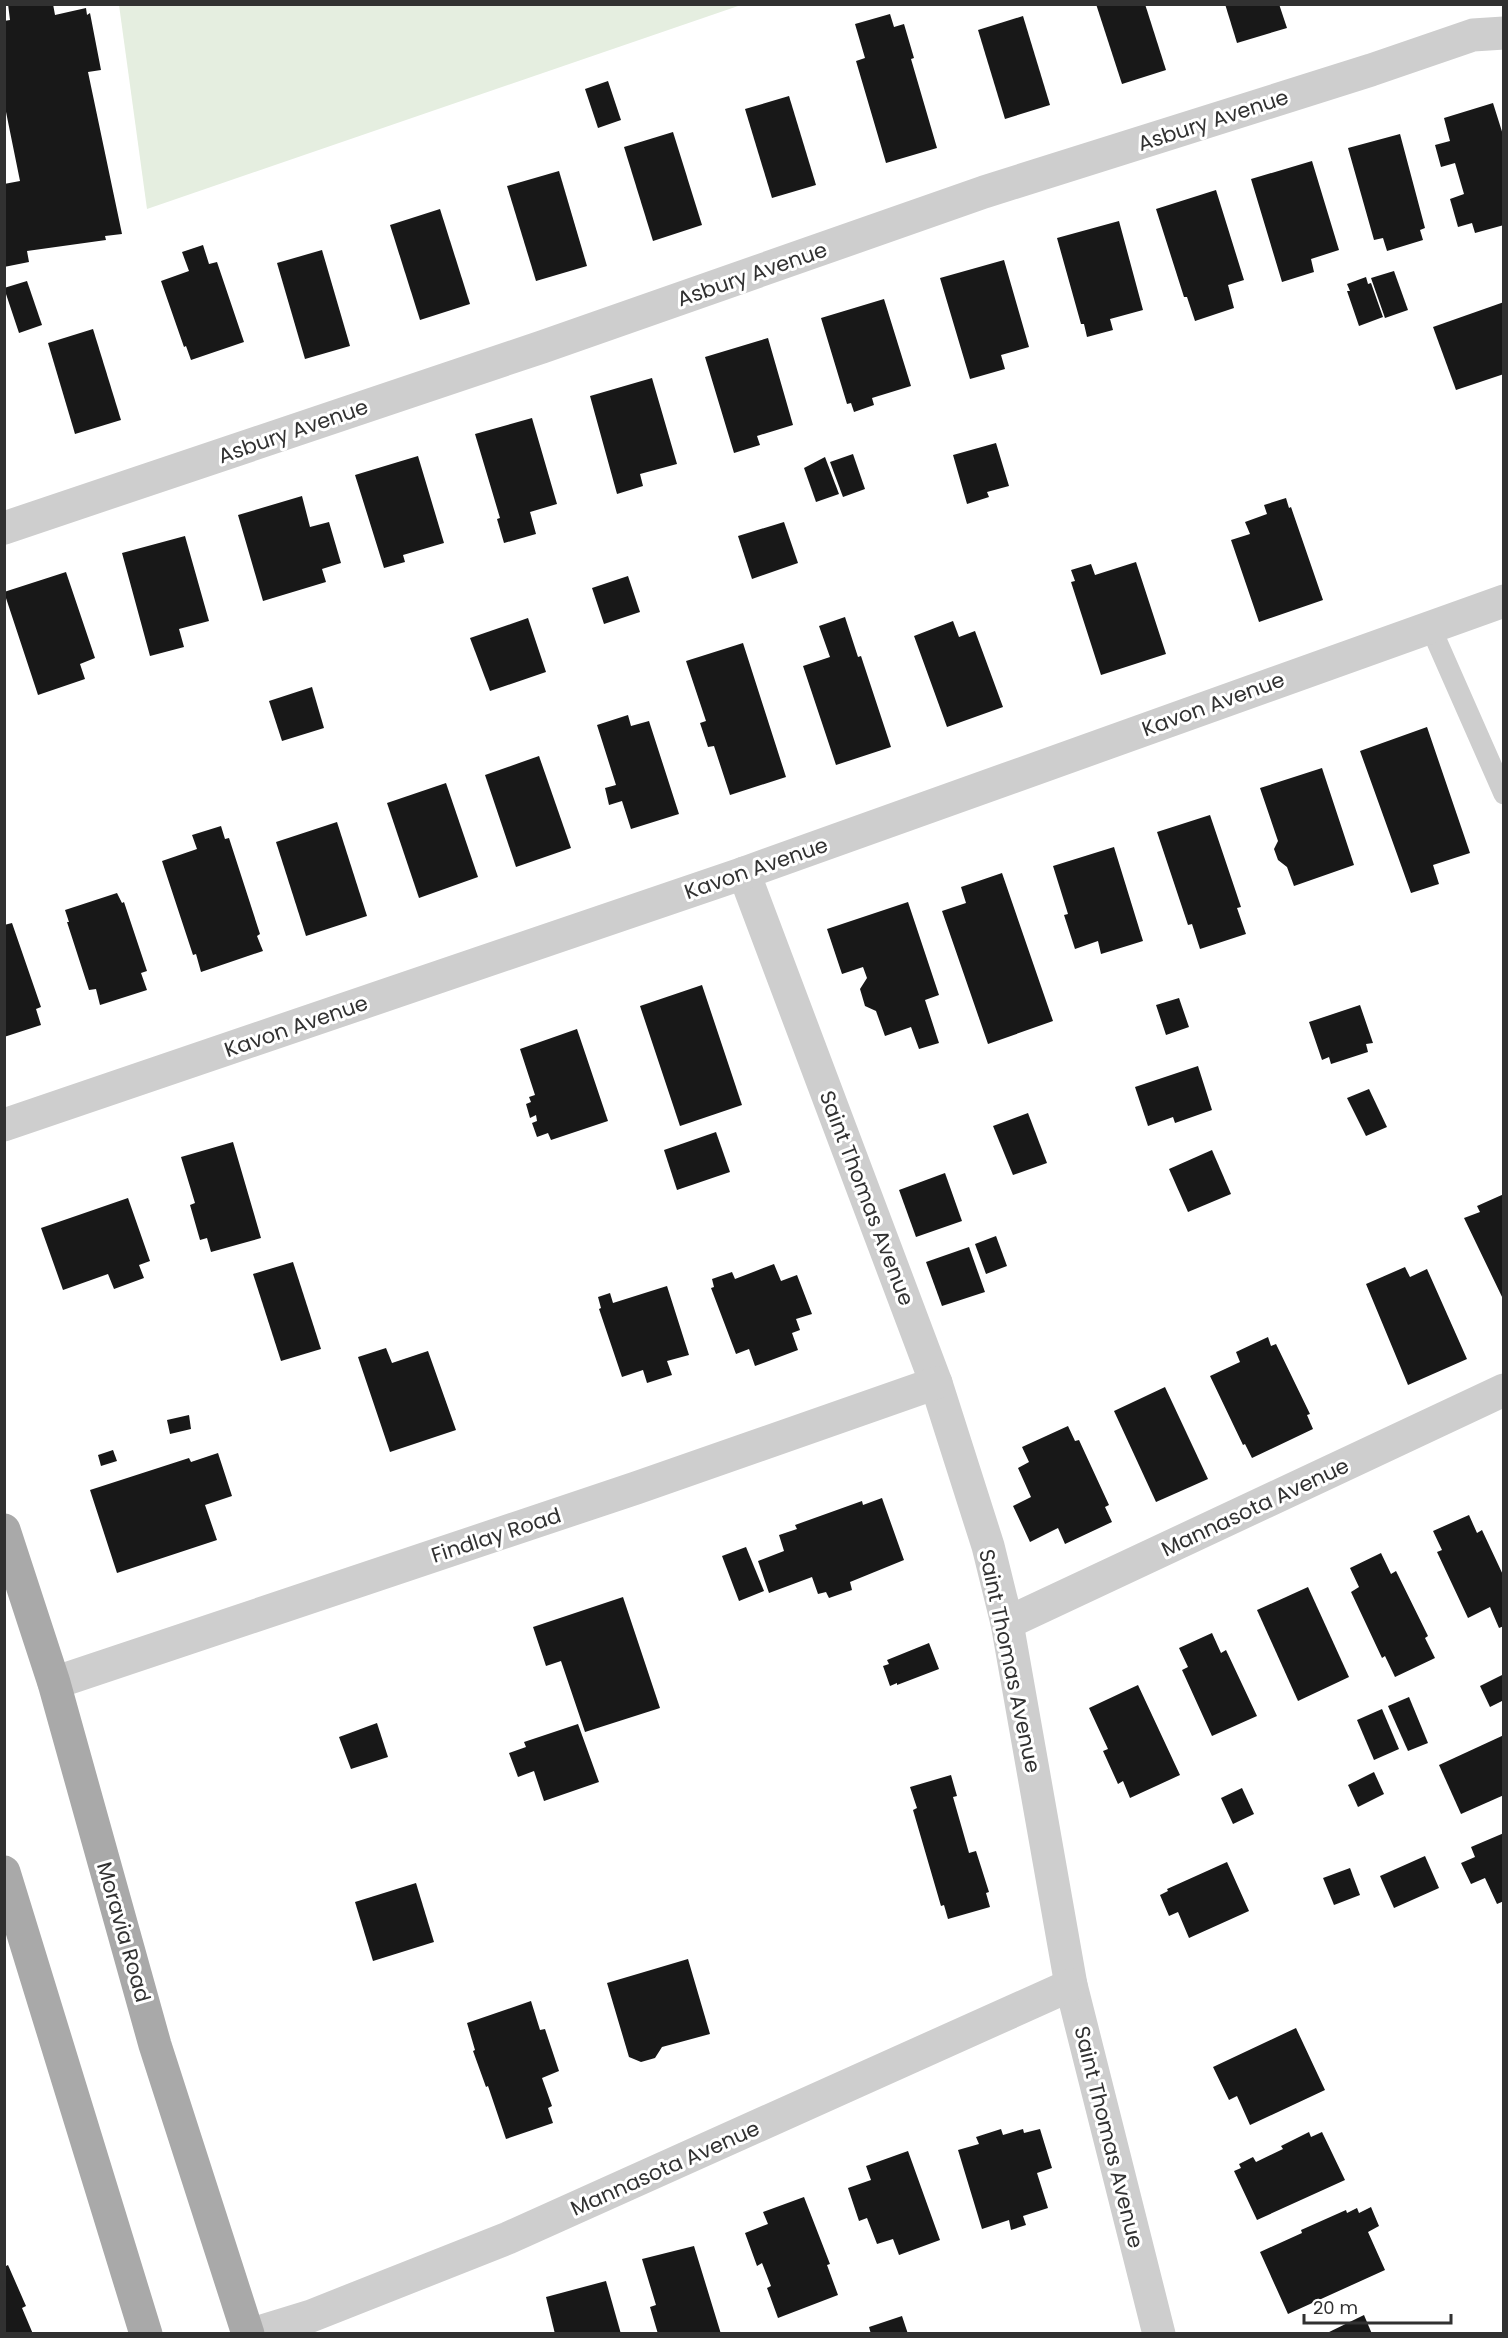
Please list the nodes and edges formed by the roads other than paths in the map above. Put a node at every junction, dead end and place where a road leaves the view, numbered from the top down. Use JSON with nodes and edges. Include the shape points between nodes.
{"nodes":[{"id":1,"x":1503,"y":33,"type":"edge"},
{"id":2,"x":4,"y":528,"type":"edge"},
{"id":3,"x":1503,"y":601,"type":"edge"},
{"id":4,"x":1430,"y":626,"type":"junction"},
{"id":5,"x":1503,"y":794,"type":"edge"},
{"id":6,"x":744,"y":873,"type":"junction"},
{"id":7,"x":4,"y":1125,"type":"edge"},
{"id":8,"x":936,"y":1383,"type":"junction"},
{"id":9,"x":1503,"y":1390,"type":"edge"},
{"id":10,"x":4,"y":1530,"type":"edge"},
{"id":11,"x":1007,"y":1623,"type":"junction"},
{"id":12,"x":54,"y":1683,"type":"junction"},
{"id":13,"x":4,"y":1872,"type":"edge"},
{"id":14,"x":1071,"y":1986,"type":"junction"},
{"id":15,"x":146,"y":2334,"type":"edge"},
{"id":16,"x":250,"y":2334,"type":"edge"},
{"id":17,"x":1159,"y":2334,"type":"edge"}],
"edges":[{"from":1,"to":2,"type":"street","name":"Asbury Avenue","via":[[1473,35],[984,192],[542,347]]},
{"from":3,"to":4,"type":"street","name":"Kavon Avenue"},
{"from":4,"to":5,"type":"lane"},
{"from":4,"to":6,"type":"street","name":"Kavon Avenue"},
{"from":6,"to":7,"type":"street","name":"Kavon Avenue"},
{"from":6,"to":8,"type":"street","name":"Saint Thomas Avenue"},
{"from":8,"to":11,"type":"street","name":"Saint Thomas Avenue","via":[[988,1546]]},
{"from":8,"to":12,"type":"street","name":"Findlay Road"},
{"from":9,"to":11,"type":"street","name":"Mannasota Avenue"},
{"from":10,"to":12,"type":"main road","name":"Moravia Road"},
{"from":11,"to":14,"type":"street","name":"Saint Thomas Avenue"},
{"from":12,"to":16,"type":"main road","name":"Moravia Road","via":[[155,2045]]},
{"from":13,"to":15,"type":"main road"},
{"from":14,"to":16,"type":"street","name":"Mannasota Avenue","via":[[508,2238],[311,2316]]},
{"from":14,"to":17,"type":"street","name":"Saint Thomas Avenue"}]}
